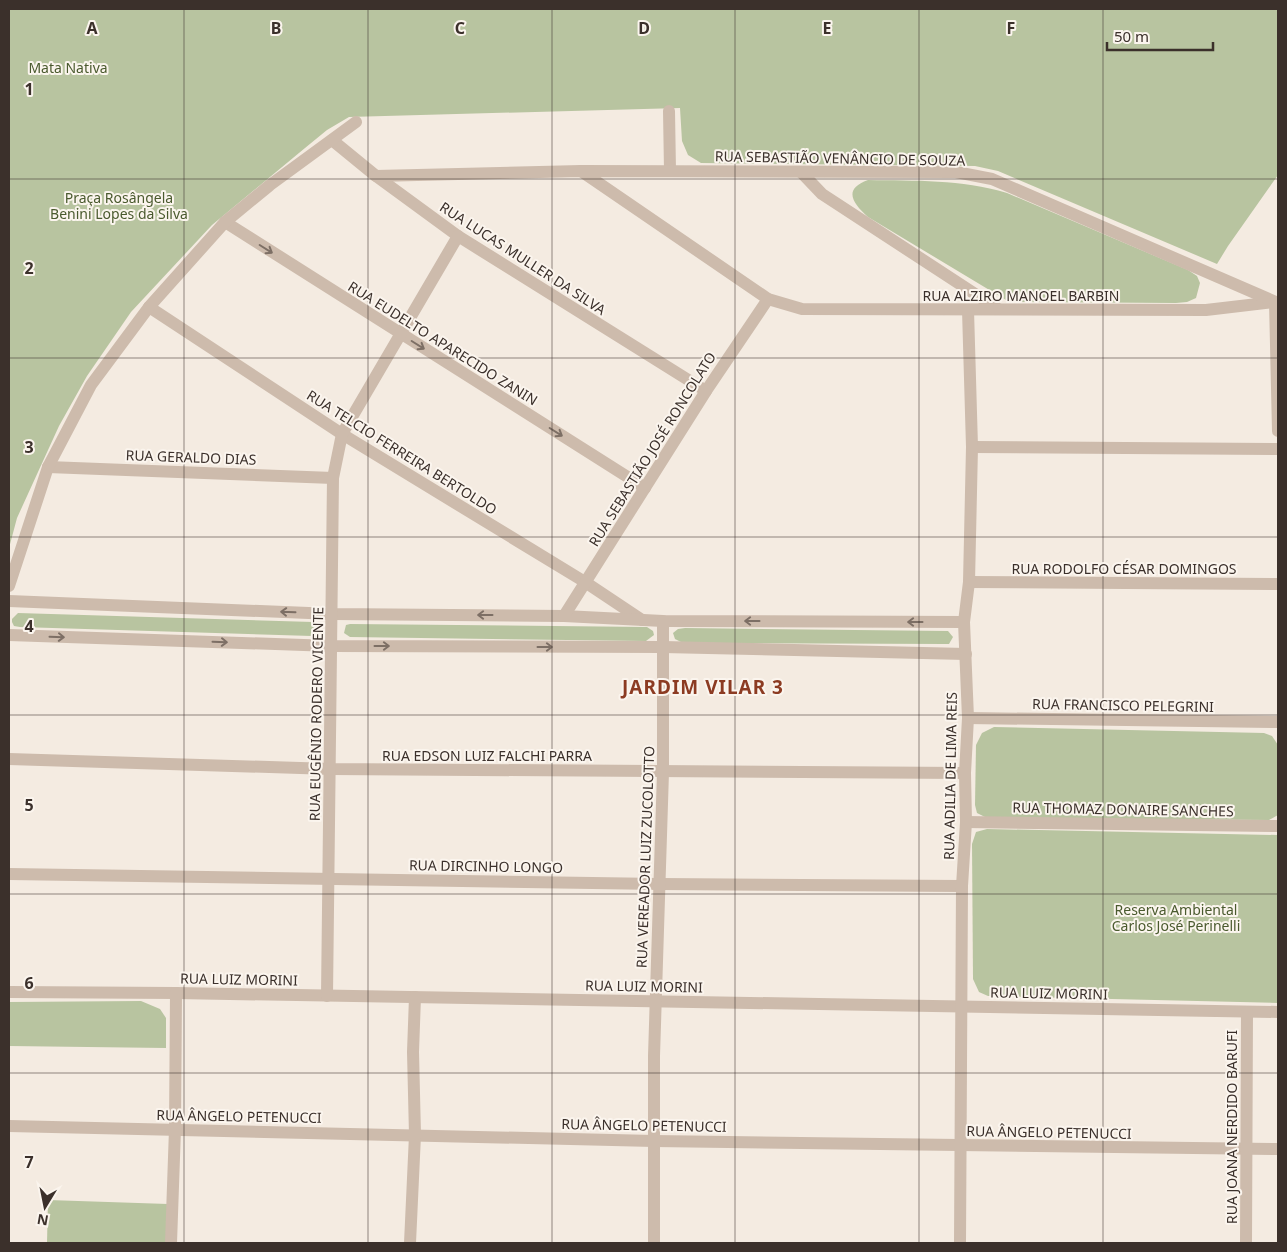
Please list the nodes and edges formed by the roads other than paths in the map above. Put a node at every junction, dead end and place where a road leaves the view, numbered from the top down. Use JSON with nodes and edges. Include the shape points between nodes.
{"nodes":[{"id":1,"x":669,"y":112,"type":"dead end"},
{"id":2,"x":356,"y":122,"type":"dead end"},
{"id":3,"x":332,"y":140,"type":"junction"},
{"id":4,"x":581,"y":170,"type":"junction"},
{"id":5,"x":670,"y":171,"type":"junction"},
{"id":6,"x":801,"y":172,"type":"junction"},
{"id":7,"x":376,"y":176,"type":"junction"},
{"id":8,"x":225,"y":222,"type":"junction"},
{"id":9,"x":458,"y":236,"type":"junction"},
{"id":10,"x":768,"y":300,"type":"junction"},
{"id":11,"x":1277,"y":303,"type":"edge"},
{"id":12,"x":149,"y":307,"type":"junction"},
{"id":13,"x":998,"y":309,"type":"junction"},
{"id":14,"x":968,"y":310,"type":"junction"},
{"id":15,"x":401,"y":334,"type":"junction"},
{"id":16,"x":706,"y":391,"type":"junction"},
{"id":17,"x":1278,"y":431,"type":"edge"},
{"id":18,"x":342,"y":434,"type":"junction"},
{"id":19,"x":972,"y":447,"type":"junction"},
{"id":20,"x":1278,"y":450,"type":"edge"},
{"id":21,"x":48,"y":467,"type":"junction"},
{"id":22,"x":333,"y":478,"type":"junction"},
{"id":23,"x":645,"y":488,"type":"junction"},
{"id":24,"x":585,"y":582,"type":"junction"},
{"id":25,"x":969,"y":582,"type":"junction"},
{"id":26,"x":1278,"y":584,"type":"edge"},
{"id":27,"x":9,"y":586,"type":"edge"},
{"id":28,"x":9,"y":601,"type":"edge"},
{"id":29,"x":333,"y":614,"type":"junction"},
{"id":30,"x":564,"y":616,"type":"junction"},
{"id":31,"x":642,"y":620,"type":"junction"},
{"id":32,"x":663,"y":621,"type":"junction"},
{"id":33,"x":964,"y":622,"type":"junction"},
{"id":34,"x":9,"y":635,"type":"edge"},
{"id":35,"x":332,"y":646,"type":"junction"},
{"id":36,"x":663,"y":647,"type":"junction"},
{"id":37,"x":966,"y":654,"type":"junction"},
{"id":38,"x":968,"y":718,"type":"junction"},
{"id":39,"x":1278,"y":722,"type":"edge"},
{"id":40,"x":9,"y":759,"type":"edge"},
{"id":41,"x":331,"y":769,"type":"junction"},
{"id":42,"x":663,"y":772,"type":"junction"},
{"id":43,"x":965,"y":774,"type":"junction"},
{"id":44,"x":966,"y":822,"type":"junction"},
{"id":45,"x":1278,"y":826,"type":"edge"},
{"id":46,"x":9,"y":874,"type":"edge"},
{"id":47,"x":329,"y":879,"type":"junction"},
{"id":48,"x":660,"y":884,"type":"junction"},
{"id":49,"x":962,"y":886,"type":"junction"},
{"id":50,"x":9,"y":992,"type":"edge"},
{"id":51,"x":176,"y":993,"type":"junction"},
{"id":52,"x":327,"y":996,"type":"junction"},
{"id":53,"x":415,"y":997,"type":"junction"},
{"id":54,"x":656,"y":1001,"type":"junction"},
{"id":55,"x":962,"y":1007,"type":"junction"},
{"id":56,"x":1247,"y":1012,"type":"junction"},
{"id":57,"x":1278,"y":1012,"type":"edge"},
{"id":58,"x":9,"y":1126,"type":"edge"},
{"id":59,"x":175,"y":1129,"type":"junction"},
{"id":60,"x":415,"y":1135,"type":"junction"},
{"id":61,"x":654,"y":1141,"type":"junction"},
{"id":62,"x":961,"y":1146,"type":"junction"},
{"id":63,"x":1278,"y":1149,"type":"edge"},
{"id":64,"x":1246,"y":1150,"type":"junction"},
{"id":65,"x":171,"y":1243,"type":"edge"},
{"id":66,"x":410,"y":1243,"type":"edge"},
{"id":67,"x":654,"y":1243,"type":"edge"},
{"id":68,"x":960,"y":1243,"type":"edge"},
{"id":69,"x":1246,"y":1243,"type":"edge"}],
"edges":[{"from":1,"to":5,"type":"street"},
{"from":2,"to":3,"type":"street"},
{"from":3,"to":7,"type":"street","name":"RUA LUCAS MULLER DA SILVA"},
{"from":3,"to":8,"type":"street"},
{"from":4,"to":5,"type":"street","name":"RUA SEBASTIÃO VENÂNCIO DE SOUZA"},
{"from":4,"to":7,"type":"street","name":"RUA SEBASTIÃO VENÂNCIO DE SOUZA"},
{"from":4,"to":10,"type":"street","name":"RUA ALZIRO MANOEL BARBIN"},
{"from":5,"to":6,"type":"street","name":"RUA SEBASTIÃO VENÂNCIO DE SOUZA"},
{"from":6,"to":11,"type":"street","name":"RUA SEBASTIÃO VENÂNCIO DE SOUZA","via":[[956,172],[992,179]]},
{"from":6,"to":13,"type":"street","via":[[822,194]]},
{"from":7,"to":9,"type":"street","name":"RUA LUCAS MULLER DA SILVA"},
{"from":8,"to":12,"type":"street"},
{"from":8,"to":15,"type":"street","name":"RUA EUDELTO APARECIDO ZANIN","one_way":true},
{"from":9,"to":15,"type":"street","name":"RUA EUGÊNIO RODERO VICENTE"},
{"from":9,"to":16,"type":"street","name":"RUA LUCAS MULLER DA SILVA"},
{"from":10,"to":14,"type":"street","name":"RUA ALZIRO MANOEL BARBIN","via":[[802,309]]},
{"from":10,"to":16,"type":"street","name":"RUA SEBASTIÃO JOSÉ RONCOLATO"},
{"from":11,"to":13,"type":"street","name":"RUA ALZIRO MANOEL BARBIN","via":[[1206,310]]},
{"from":11,"to":17,"type":"street"},
{"from":12,"to":18,"type":"street","name":"RUA TELCIO FERREIRA BERTOLDO"},
{"from":12,"to":21,"type":"street","via":[[92,385]]},
{"from":13,"to":14,"type":"street","name":"RUA ALZIRO MANOEL BARBIN"},
{"from":14,"to":19,"type":"street","name":"RUA ADILIA DE LIMA REIS"},
{"from":15,"to":18,"type":"street","name":"RUA EUGÊNIO RODERO VICENTE"},
{"from":15,"to":23,"type":"street","name":"RUA EUDELTO APARECIDO ZANIN","one_way":true},
{"from":16,"to":23,"type":"street","name":"RUA SEBASTIÃO JOSÉ RONCOLATO"},
{"from":18,"to":22,"type":"street","name":"RUA EUGÊNIO RODERO VICENTE"},
{"from":18,"to":24,"type":"street","name":"RUA TELCIO FERREIRA BERTOLDO"},
{"from":19,"to":20,"type":"street"},
{"from":19,"to":25,"type":"street","name":"RUA ADILIA DE LIMA REIS"},
{"from":21,"to":22,"type":"street","name":"RUA GERALDO DIAS"},
{"from":21,"to":27,"type":"street"},
{"from":22,"to":29,"type":"street","name":"RUA EUGÊNIO RODERO VICENTE"},
{"from":23,"to":24,"type":"street","name":"RUA SEBASTIÃO JOSÉ RONCOLATO"},
{"from":24,"to":30,"type":"street","name":"RUA SEBASTIÃO JOSÉ RONCOLATO"},
{"from":24,"to":31,"type":"street","name":"RUA TELCIO FERREIRA BERTOLDO"},
{"from":25,"to":26,"type":"street","name":"RUA RODOLFO CÉSAR DOMINGOS"},
{"from":25,"to":33,"type":"street","name":"RUA ADILIA DE LIMA REIS"},
{"from":29,"to":28,"type":"street","one_way":true},
{"from":30,"to":29,"type":"street","one_way":true},
{"from":29,"to":35,"type":"street","name":"RUA EUGÊNIO RODERO VICENTE"},
{"from":30,"to":31,"type":"street"},
{"from":31,"to":32,"type":"street"},
{"from":33,"to":32,"type":"street","one_way":true},
{"from":32,"to":36,"type":"street","name":"RUA VEREADOR LUIZ ZUCOLOTTO"},
{"from":33,"to":37,"type":"street","name":"RUA ADILIA DE LIMA REIS"},
{"from":34,"to":35,"type":"street","one_way":true},
{"from":35,"to":36,"type":"street","one_way":true},
{"from":35,"to":41,"type":"street","name":"RUA EUGÊNIO RODERO VICENTE"},
{"from":36,"to":37,"type":"street"},
{"from":36,"to":42,"type":"street","name":"RUA VEREADOR LUIZ ZUCOLOTTO"},
{"from":37,"to":38,"type":"street","name":"RUA ADILIA DE LIMA REIS"},
{"from":38,"to":39,"type":"street","name":"RUA FRANCISCO PELEGRINI"},
{"from":38,"to":43,"type":"street","name":"RUA ADILIA DE LIMA REIS"},
{"from":40,"to":41,"type":"street","name":"RUA EDSON LUIZ FALCHI PARRA"},
{"from":41,"to":42,"type":"street","name":"RUA EDSON LUIZ FALCHI PARRA"},
{"from":41,"to":47,"type":"street","name":"RUA EUGÊNIO RODERO VICENTE"},
{"from":42,"to":43,"type":"street","name":"RUA EDSON LUIZ FALCHI PARRA"},
{"from":42,"to":48,"type":"street","name":"RUA VEREADOR LUIZ ZUCOLOTTO"},
{"from":43,"to":44,"type":"street","name":"RUA ADILIA DE LIMA REIS"},
{"from":44,"to":45,"type":"street","name":"RUA THOMAZ DONAIRE SANCHES"},
{"from":44,"to":49,"type":"street","name":"RUA ADILIA DE LIMA REIS"},
{"from":46,"to":47,"type":"street","name":"RUA DIRCINHO LONGO"},
{"from":47,"to":48,"type":"street","name":"RUA DIRCINHO LONGO"},
{"from":47,"to":52,"type":"street","name":"RUA EUGÊNIO RODERO VICENTE"},
{"from":48,"to":49,"type":"street","name":"RUA DIRCINHO LONGO"},
{"from":48,"to":54,"type":"street","name":"RUA VEREADOR LUIZ ZUCOLOTTO"},
{"from":49,"to":55,"type":"street","name":"RUA ADILIA DE LIMA REIS"},
{"from":50,"to":51,"type":"street","name":"RUA LUIZ MORINI"},
{"from":51,"to":52,"type":"street","name":"RUA LUIZ MORINI"},
{"from":51,"to":59,"type":"street"},
{"from":52,"to":53,"type":"street","name":"RUA LUIZ MORINI"},
{"from":53,"to":54,"type":"street","name":"RUA LUIZ MORINI"},
{"from":53,"to":60,"type":"street"},
{"from":54,"to":55,"type":"street","name":"RUA LUIZ MORINI"},
{"from":54,"to":61,"type":"street","name":"RUA VEREADOR LUIZ ZUCOLOTTO"},
{"from":55,"to":56,"type":"street","name":"RUA LUIZ MORINI"},
{"from":55,"to":62,"type":"street","name":"RUA ADILIA DE LIMA REIS"},
{"from":56,"to":57,"type":"street","name":"RUA LUIZ MORINI"},
{"from":56,"to":64,"type":"street","name":"RUA JOANA NERDIDO BARUFI"},
{"from":58,"to":59,"type":"street","name":"RUA ÂNGELO PETENUCCI"},
{"from":59,"to":60,"type":"street","name":"RUA ÂNGELO PETENUCCI"},
{"from":59,"to":65,"type":"street"},
{"from":60,"to":61,"type":"street","name":"RUA ÂNGELO PETENUCCI"},
{"from":60,"to":66,"type":"street"},
{"from":61,"to":62,"type":"street","name":"RUA ÂNGELO PETENUCCI"},
{"from":61,"to":67,"type":"street","name":"RUA VEREADOR LUIZ ZUCOLOTTO"},
{"from":62,"to":64,"type":"street","name":"RUA ÂNGELO PETENUCCI"},
{"from":62,"to":68,"type":"street","name":"RUA ADILIA DE LIMA REIS"},
{"from":63,"to":64,"type":"street","name":"RUA ÂNGELO PETENUCCI"},
{"from":64,"to":69,"type":"street","name":"RUA JOANA NERDIDO BARUFI"}]}
